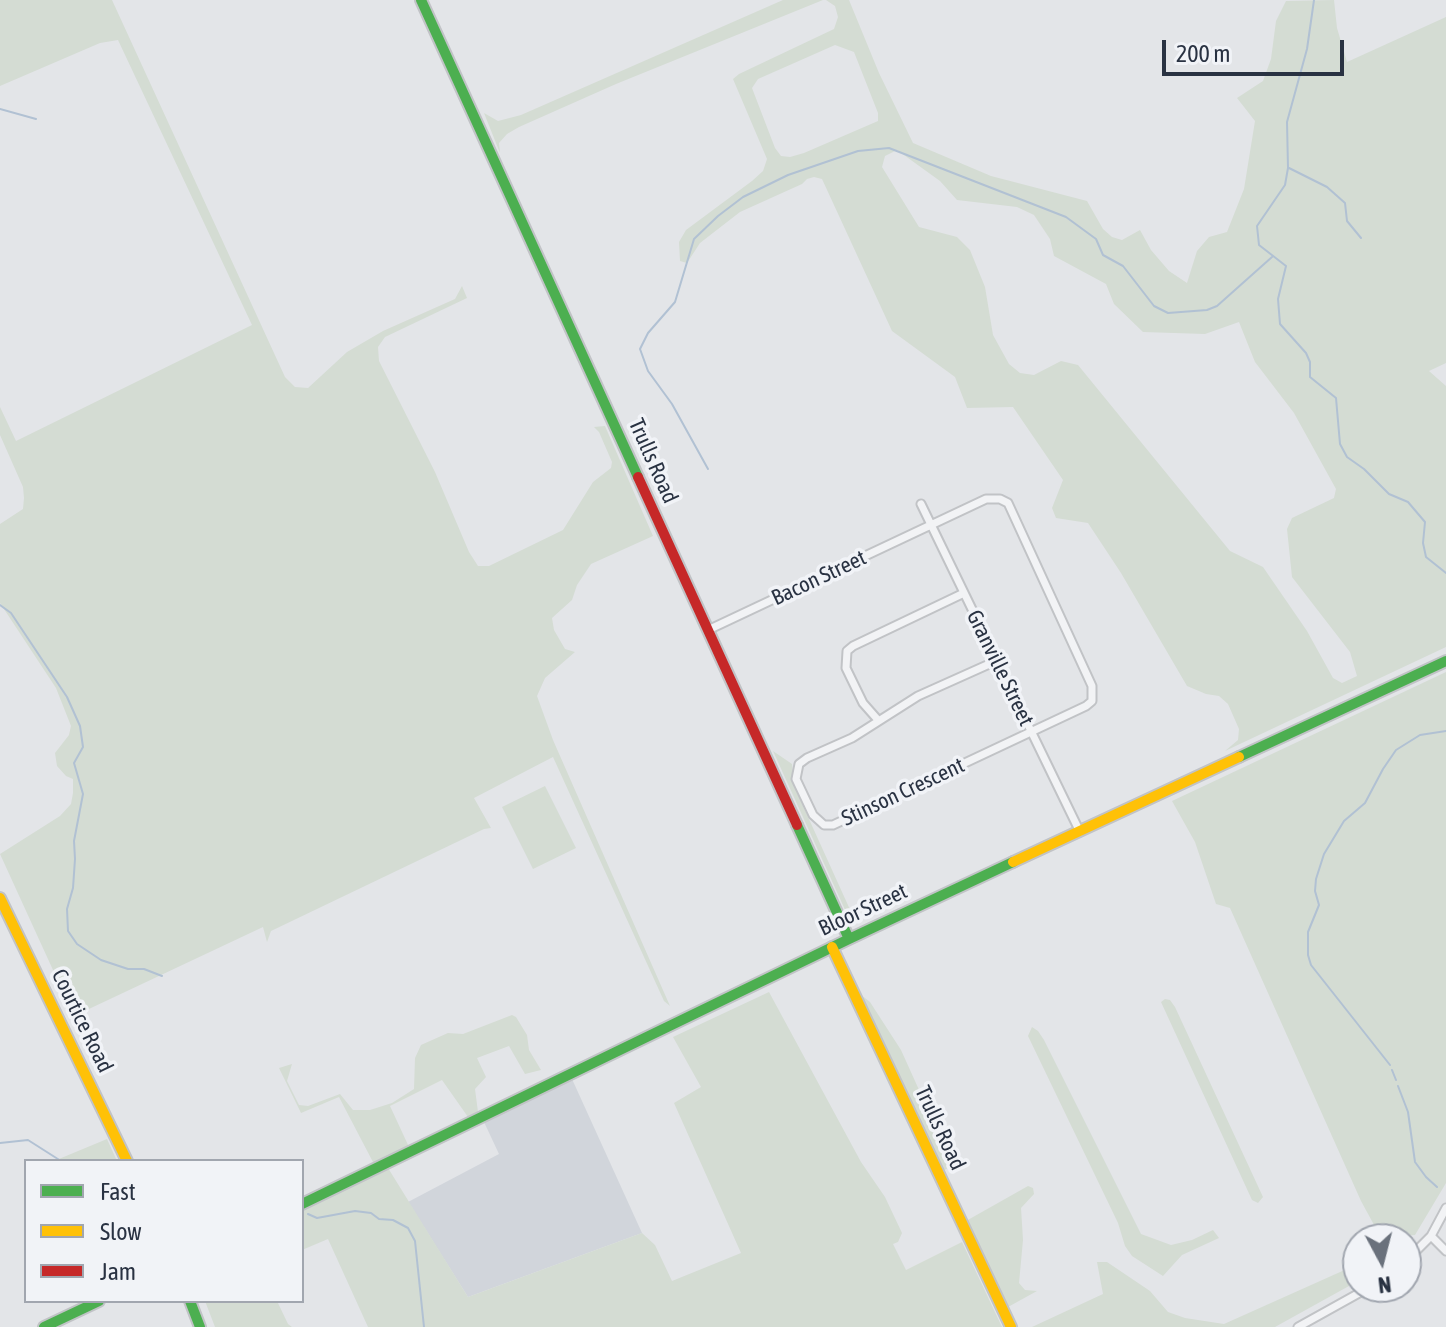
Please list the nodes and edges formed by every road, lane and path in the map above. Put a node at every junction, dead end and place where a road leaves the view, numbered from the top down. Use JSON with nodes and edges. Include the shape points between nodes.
{"nodes":[{"id":1,"x":421,"y":0,"type":"edge"},
{"id":2,"x":921,"y":504,"type":"dead end"},
{"id":3,"x":931,"y":525,"type":"junction"},
{"id":4,"x":964,"y":593,"type":"junction"},
{"id":5,"x":708,"y":630,"type":"junction"},
{"id":6,"x":996,"y":661,"type":"junction"},
{"id":7,"x":1446,"y":661,"type":"edge"},
{"id":8,"x":878,"y":720,"type":"junction"},
{"id":9,"x":1031,"y":733,"type":"junction"},
{"id":10,"x":1080,"y":832,"type":"junction"},
{"id":11,"x":0,"y":898,"type":"edge"},
{"id":12,"x":849,"y":939,"type":"junction"},
{"id":13,"x":832,"y":947,"type":"junction"},
{"id":14,"x":126,"y":1159,"type":"edge"},
{"id":15,"x":304,"y":1203,"type":"edge"},
{"id":16,"x":1446,"y":1208,"type":"edge"},
{"id":17,"x":1431,"y":1236,"type":"junction"},
{"id":18,"x":1422,"y":1245,"type":"edge"},
{"id":19,"x":1446,"y":1251,"type":"edge"},
{"id":20,"x":95,"y":1303,"type":"edge"},
{"id":21,"x":191,"y":1303,"type":"edge"},
{"id":22,"x":1342,"y":1303,"type":"edge"},
{"id":23,"x":44,"y":1327,"type":"edge"},
{"id":24,"x":200,"y":1327,"type":"edge"},
{"id":25,"x":1011,"y":1327,"type":"edge"},
{"id":26,"x":1299,"y":1327,"type":"edge"}],
"edges":[{"from":1,"to":5,"type":"main road","name":"Trulls Road"},
{"from":2,"to":3,"type":"street","name":"Granville Street"},
{"from":3,"to":4,"type":"street","name":"Granville Street"},
{"from":3,"to":5,"type":"street","name":"Bacon Street"},
{"from":3,"to":9,"type":"street","name":"Bacon Street","via":[[993,497],[1008,503],[1094,694],[1086,706]]},
{"from":4,"to":6,"type":"street","name":"Granville Street"},
{"from":4,"to":8,"type":"street","via":[[847,651],[846,668]]},
{"from":5,"to":12,"type":"main road","name":"Trulls Road"},
{"from":6,"to":8,"type":"street","name":"Stinson Crescent"},
{"from":6,"to":9,"type":"street","name":"Granville Street"},
{"from":7,"to":10,"type":"main road","name":"Bloor Street"},
{"from":8,"to":9,"type":"street","name":"Stinson Crescent","via":[[799,764],[796,779],[818,822],[833,825]]},
{"from":9,"to":10,"type":"street","name":"Granville Street"},
{"from":10,"to":12,"type":"main road","name":"Bloor Street"},
{"from":11,"to":14,"type":"main road","name":"Courtice Road"},
{"from":12,"to":13,"type":"main road","name":"Bloor Street"},
{"from":13,"to":15,"type":"main road","name":"Bloor Street"},
{"from":13,"to":25,"type":"main road","name":"Trulls Road"},
{"from":16,"to":17,"type":"street"},
{"from":17,"to":18,"type":"street"},
{"from":17,"to":19,"type":"street"},
{"from":20,"to":23,"type":"main road"},
{"from":21,"to":24,"type":"main road"},
{"from":22,"to":26,"type":"street"}]}
